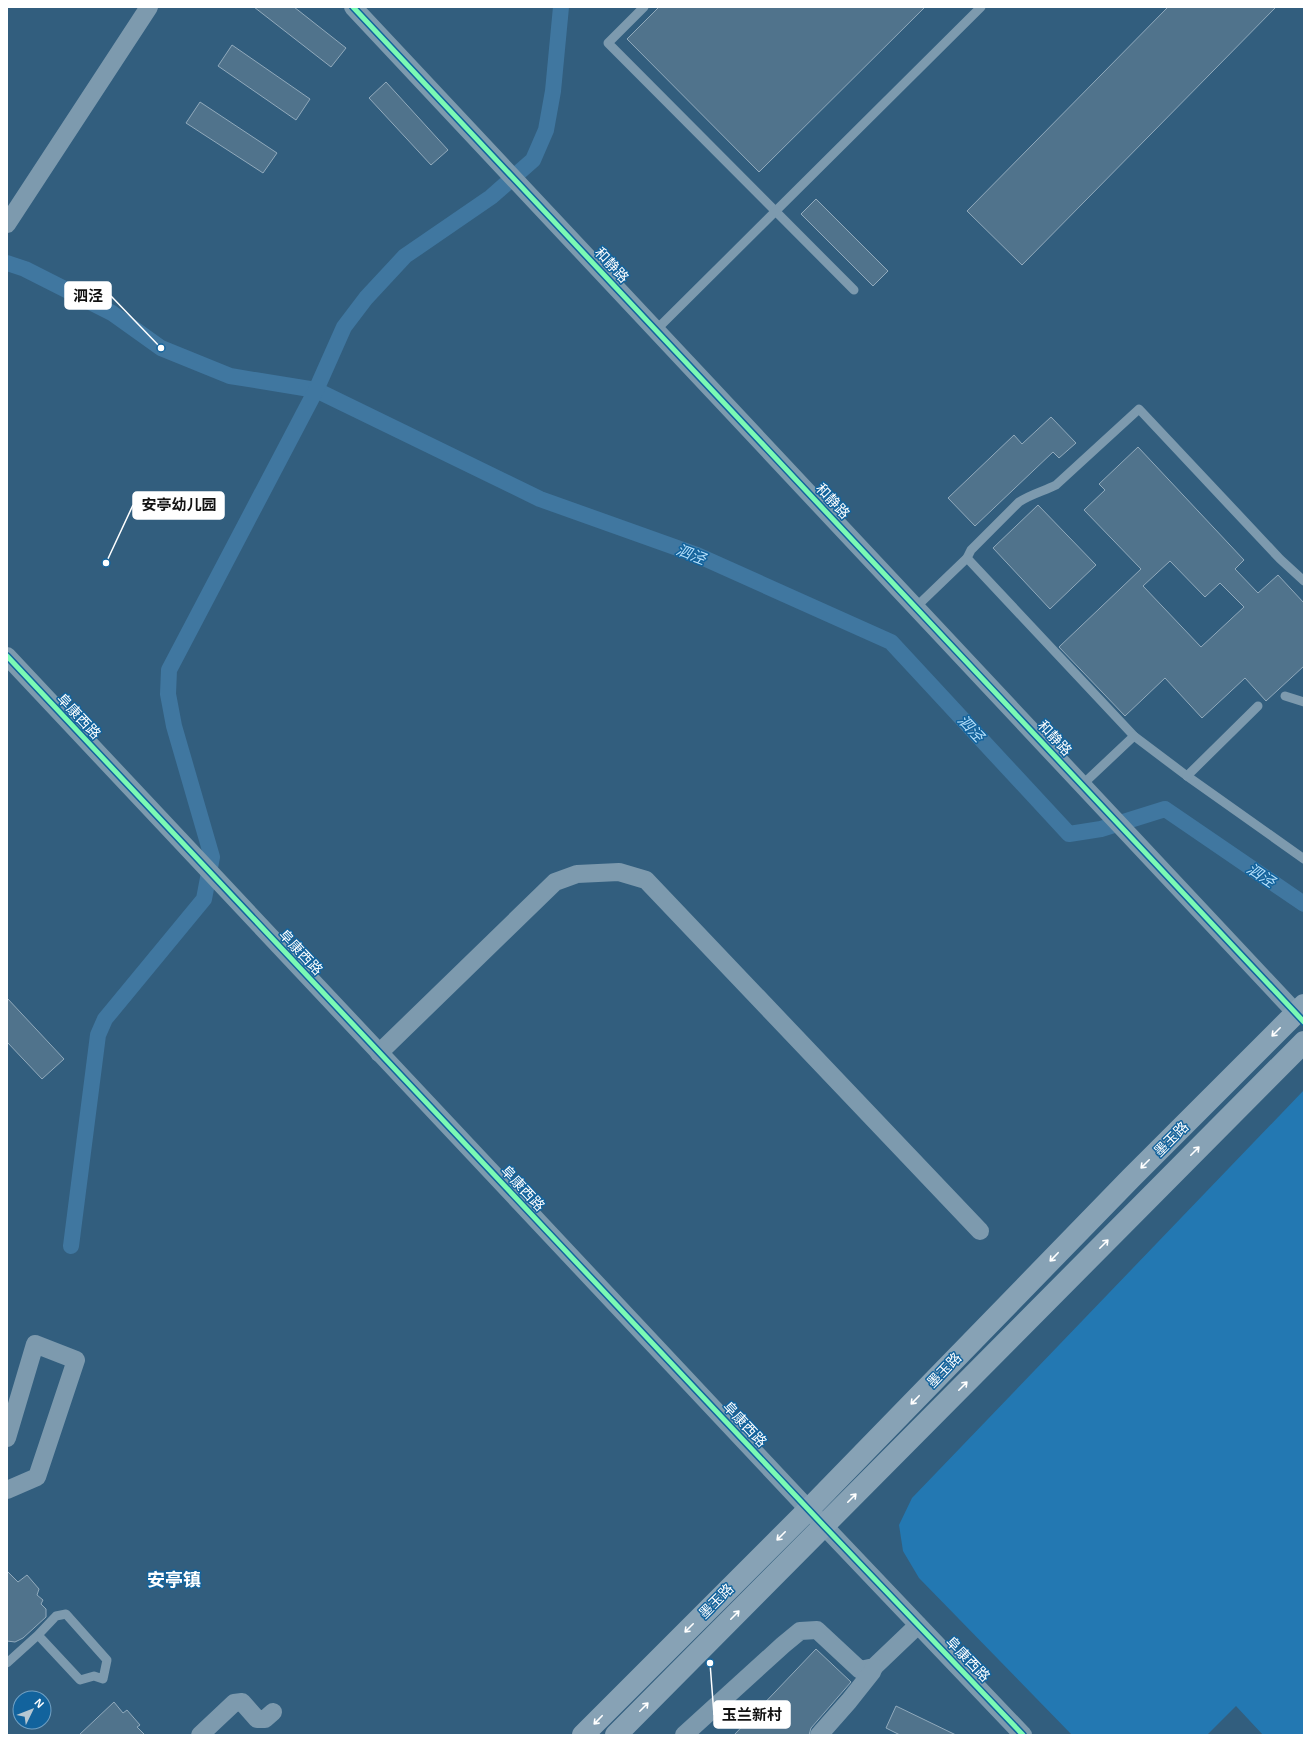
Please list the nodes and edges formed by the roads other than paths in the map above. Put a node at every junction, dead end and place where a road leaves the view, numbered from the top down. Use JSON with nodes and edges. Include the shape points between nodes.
{"nodes":[{"id":1,"x":149,"y":7,"type":"edge"},
{"id":2,"x":353,"y":7,"type":"edge"},
{"id":3,"x":644,"y":7,"type":"edge"},
{"id":4,"x":980,"y":7,"type":"edge"},
{"id":5,"x":775,"y":211,"type":"junction"},
{"id":6,"x":7,"y":224,"type":"edge"},
{"id":7,"x":854,"y":290,"type":"dead end"},
{"id":8,"x":656,"y":330,"type":"junction"},
{"id":9,"x":967,"y":558,"type":"junction"},
{"id":10,"x":1304,"y":581,"type":"edge"},
{"id":11,"x":916,"y":607,"type":"junction"},
{"id":12,"x":7,"y":656,"type":"edge"},
{"id":13,"x":1285,"y":696,"type":"dead end"},
{"id":14,"x":1304,"y":702,"type":"edge"},
{"id":15,"x":1258,"y":706,"type":"dead end"},
{"id":16,"x":1134,"y":736,"type":"junction"},
{"id":17,"x":1187,"y":776,"type":"junction"},
{"id":18,"x":1082,"y":785,"type":"junction"},
{"id":19,"x":1304,"y":859,"type":"edge"},
{"id":20,"x":1300,"y":1009,"type":"edge"},
{"id":21,"x":1304,"y":1042,"type":"edge"},
{"id":22,"x":380,"y":1054,"type":"junction"},
{"id":23,"x":980,"y":1230,"type":"dead end"},
{"id":24,"x":7,"y":1438,"type":"edge"},
{"id":25,"x":7,"y":1490,"type":"edge"},
{"id":26,"x":809,"y":1509,"type":"junction"},
{"id":27,"x":824,"y":1526,"type":"junction"},
{"id":28,"x":918,"y":1624,"type":"junction"},
{"id":29,"x":38,"y":1635,"type":"junction"},
{"id":30,"x":7,"y":1663,"type":"edge"},
{"id":31,"x":874,"y":1667,"type":"junction"},
{"id":32,"x":273,"y":1712,"type":"dead end"},
{"id":33,"x":207,"y":1733,"type":"edge"},
{"id":34,"x":583,"y":1735,"type":"edge"},
{"id":35,"x":616,"y":1735,"type":"edge"},
{"id":36,"x":684,"y":1735,"type":"edge"},
{"id":37,"x":819,"y":1735,"type":"edge"},
{"id":38,"x":1023,"y":1735,"type":"edge"}],
"edges":[{"from":1,"to":6,"type":"street"},
{"from":2,"to":8,"type":"street","name":"和静路"},
{"from":3,"to":5,"type":"lane","via":[[608,43]]},
{"from":4,"to":5,"type":"lane"},
{"from":5,"to":7,"type":"lane"},
{"from":5,"to":8,"type":"lane"},
{"from":8,"to":11,"type":"street","name":"和静路"},
{"from":9,"to":10,"type":"lane","via":[[971,550],[1019,502],[1056,485],[1139,409],[1280,559]]},
{"from":9,"to":11,"type":"lane"},
{"from":9,"to":16,"type":"lane"},
{"from":11,"to":18,"type":"street","name":"和静路"},
{"from":12,"to":22,"type":"street","name":"阜康西路"},
{"from":13,"to":14,"type":"lane"},
{"from":15,"to":17,"type":"lane"},
{"from":16,"to":17,"type":"lane"},
{"from":16,"to":18,"type":"lane"},
{"from":17,"to":19,"type":"lane"},
{"from":18,"to":20,"type":"street","name":"和静路","via":[[1144,852]]},
{"from":20,"to":26,"type":"main road","name":"墨玉路","one_way":true},
{"from":27,"to":21,"type":"main road","name":"墨玉路","one_way":true},
{"from":22,"to":23,"type":"street","via":[[555,882],[578,874],[619,872],[646,880]]},
{"from":22,"to":26,"type":"street","name":"阜康西路"},
{"from":24,"to":25,"type":"street","via":[[35,1344],[76,1360],[37,1477]]},
{"from":26,"to":27,"type":"street","name":"阜康西路"},
{"from":26,"to":34,"type":"main road","name":"墨玉路","one_way":true},
{"from":27,"to":28,"type":"street","name":"阜康西路"},
{"from":35,"to":27,"type":"main road","name":"墨玉路","one_way":true},
{"from":28,"to":31,"type":"street"},
{"from":28,"to":38,"type":"street","name":"阜康西路"},
{"from":29,"to":29,"type":"lane","via":[[56,1616],[66,1614],[107,1660],[103,1679],[94,1676],[80,1680]]},
{"from":29,"to":30,"type":"lane"},
{"from":31,"to":36,"type":"street","via":[[860,1670],[817,1630],[800,1631]]},
{"from":31,"to":37,"type":"street","via":[[849,1702]]},
{"from":32,"to":33,"type":"street","via":[[265,1719],[257,1719],[242,1702],[234,1703]]}]}
